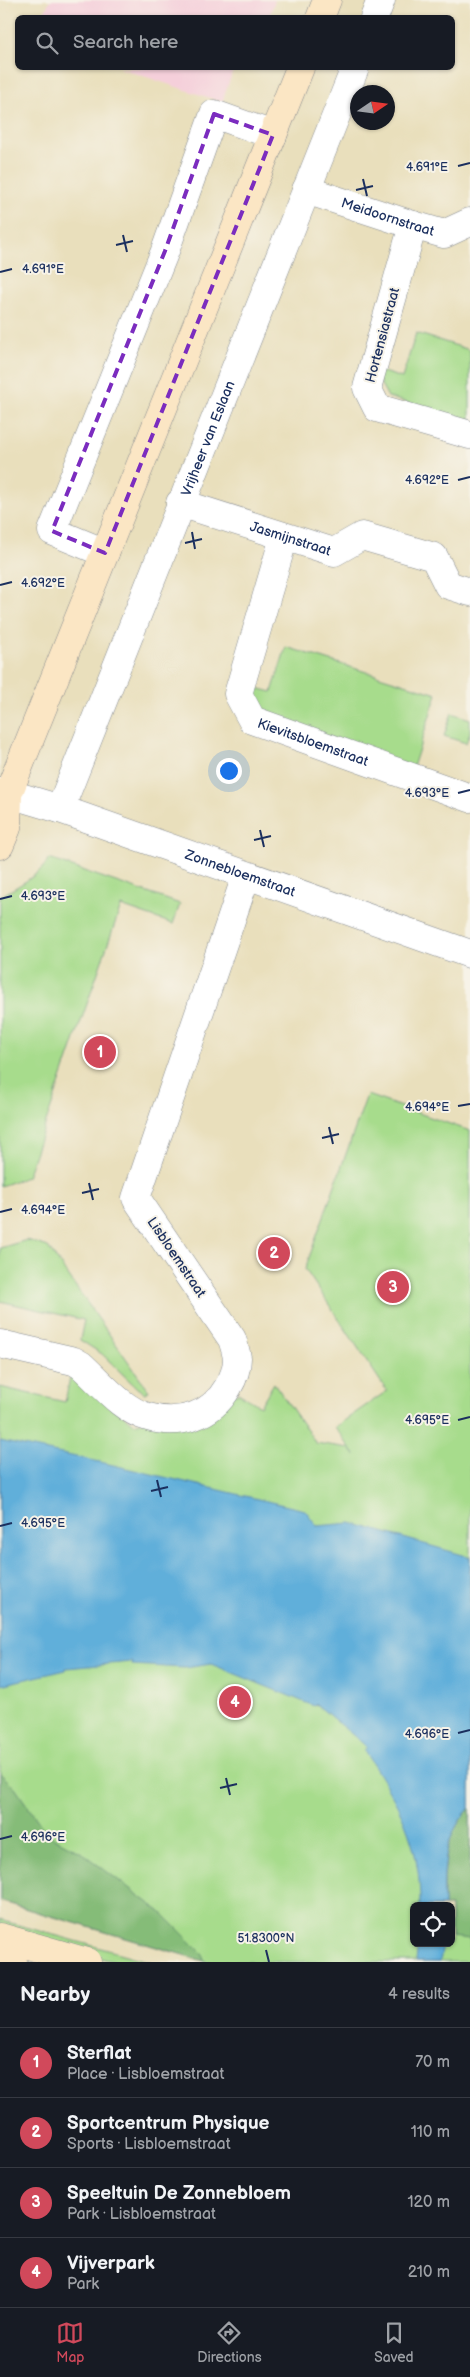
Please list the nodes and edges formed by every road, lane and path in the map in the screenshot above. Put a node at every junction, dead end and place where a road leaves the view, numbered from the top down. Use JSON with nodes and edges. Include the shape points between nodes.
{"nodes":[{"id":1,"x":327,"y":0,"type":"edge"},
{"id":2,"x":381,"y":0,"type":"edge"},
{"id":3,"x":321,"y":15,"type":"edge"},
{"id":4,"x":375,"y":15,"type":"edge"},
{"id":5,"x":299,"y":70,"type":"edge"},
{"id":6,"x":354,"y":70,"type":"edge"},
{"id":7,"x":273,"y":135,"type":"junction"},
{"id":8,"x":306,"y":190,"type":"junction"},
{"id":9,"x":470,"y":222,"type":"edge"},
{"id":10,"x":412,"y":225,"type":"junction"},
{"id":11,"x":470,"y":435,"type":"edge"},
{"id":12,"x":180,"y":503,"type":"junction"},
{"id":13,"x":284,"y":537,"type":"junction"},
{"id":14,"x":105,"y":552,"type":"junction"},
{"id":15,"x":470,"y":592,"type":"edge"},
{"id":16,"x":3,"y":797,"type":"edge"},
{"id":17,"x":470,"y":798,"type":"edge"},
{"id":18,"x":60,"y":809,"type":"junction"},
{"id":19,"x":0,"y":845,"type":"edge"},
{"id":20,"x":246,"y":876,"type":"junction"},
{"id":21,"x":470,"y":954,"type":"edge"},
{"id":22,"x":0,"y":1344,"type":"edge"},
{"id":23,"x":0,"y":1937,"type":"edge"},
{"id":24,"x":0,"y":1958,"type":"edge"},
{"id":25,"x":12,"y":1962,"type":"edge"},
{"id":26,"x":87,"y":1962,"type":"edge"}],
"edges":[{"from":1,"to":3,"type":"street"},
{"from":2,"to":4,"type":"street"},
{"from":5,"to":7,"type":"street"},
{"from":6,"to":8,"type":"street","name":"Vrijheer van Eslaan"},
{"from":7,"to":14,"type":"street"},
{"from":7,"to":14,"type":"street","via":[[214,114],[166,251],[52,531]]},
{"from":8,"to":10,"type":"street","name":"Meidoornstraat"},
{"from":8,"to":12,"type":"street","name":"Vrijheer van Eslaan"},
{"from":9,"to":10,"type":"street","name":"Meidoornstraat","via":[[444,234]]},
{"from":10,"to":11,"type":"street","name":"Hortensiastraat","via":[[367,388],[377,408]]},
{"from":12,"to":13,"type":"street","name":"Jasmijnstraat"},
{"from":12,"to":18,"type":"street","name":"Vrijheer van Eslaan"},
{"from":13,"to":15,"type":"street","name":"Jasmijnstraat","via":[[334,552],[362,536],[434,557],[448,585]]},
{"from":13,"to":17,"type":"street","name":"Kievitsbloemstraat","via":[[238,694],[252,720]]},
{"from":14,"to":16,"type":"street"},
{"from":16,"to":18,"type":"street","name":"Zonnebloemstraat"},
{"from":16,"to":19,"type":"street","via":[[8,828]]},
{"from":18,"to":20,"type":"street","name":"Zonnebloemstraat"},
{"from":20,"to":21,"type":"street","name":"Zonnebloemstraat"},
{"from":20,"to":22,"type":"street","name":"Lisbloemstraat","via":[[136,1198],[232,1339],[237,1359],[233,1377],[223,1396],[210,1409],[186,1419],[165,1420],[129,1409],[74,1361]]},
{"from":23,"to":26,"type":"street"},
{"from":24,"to":25,"type":"street"}]}
